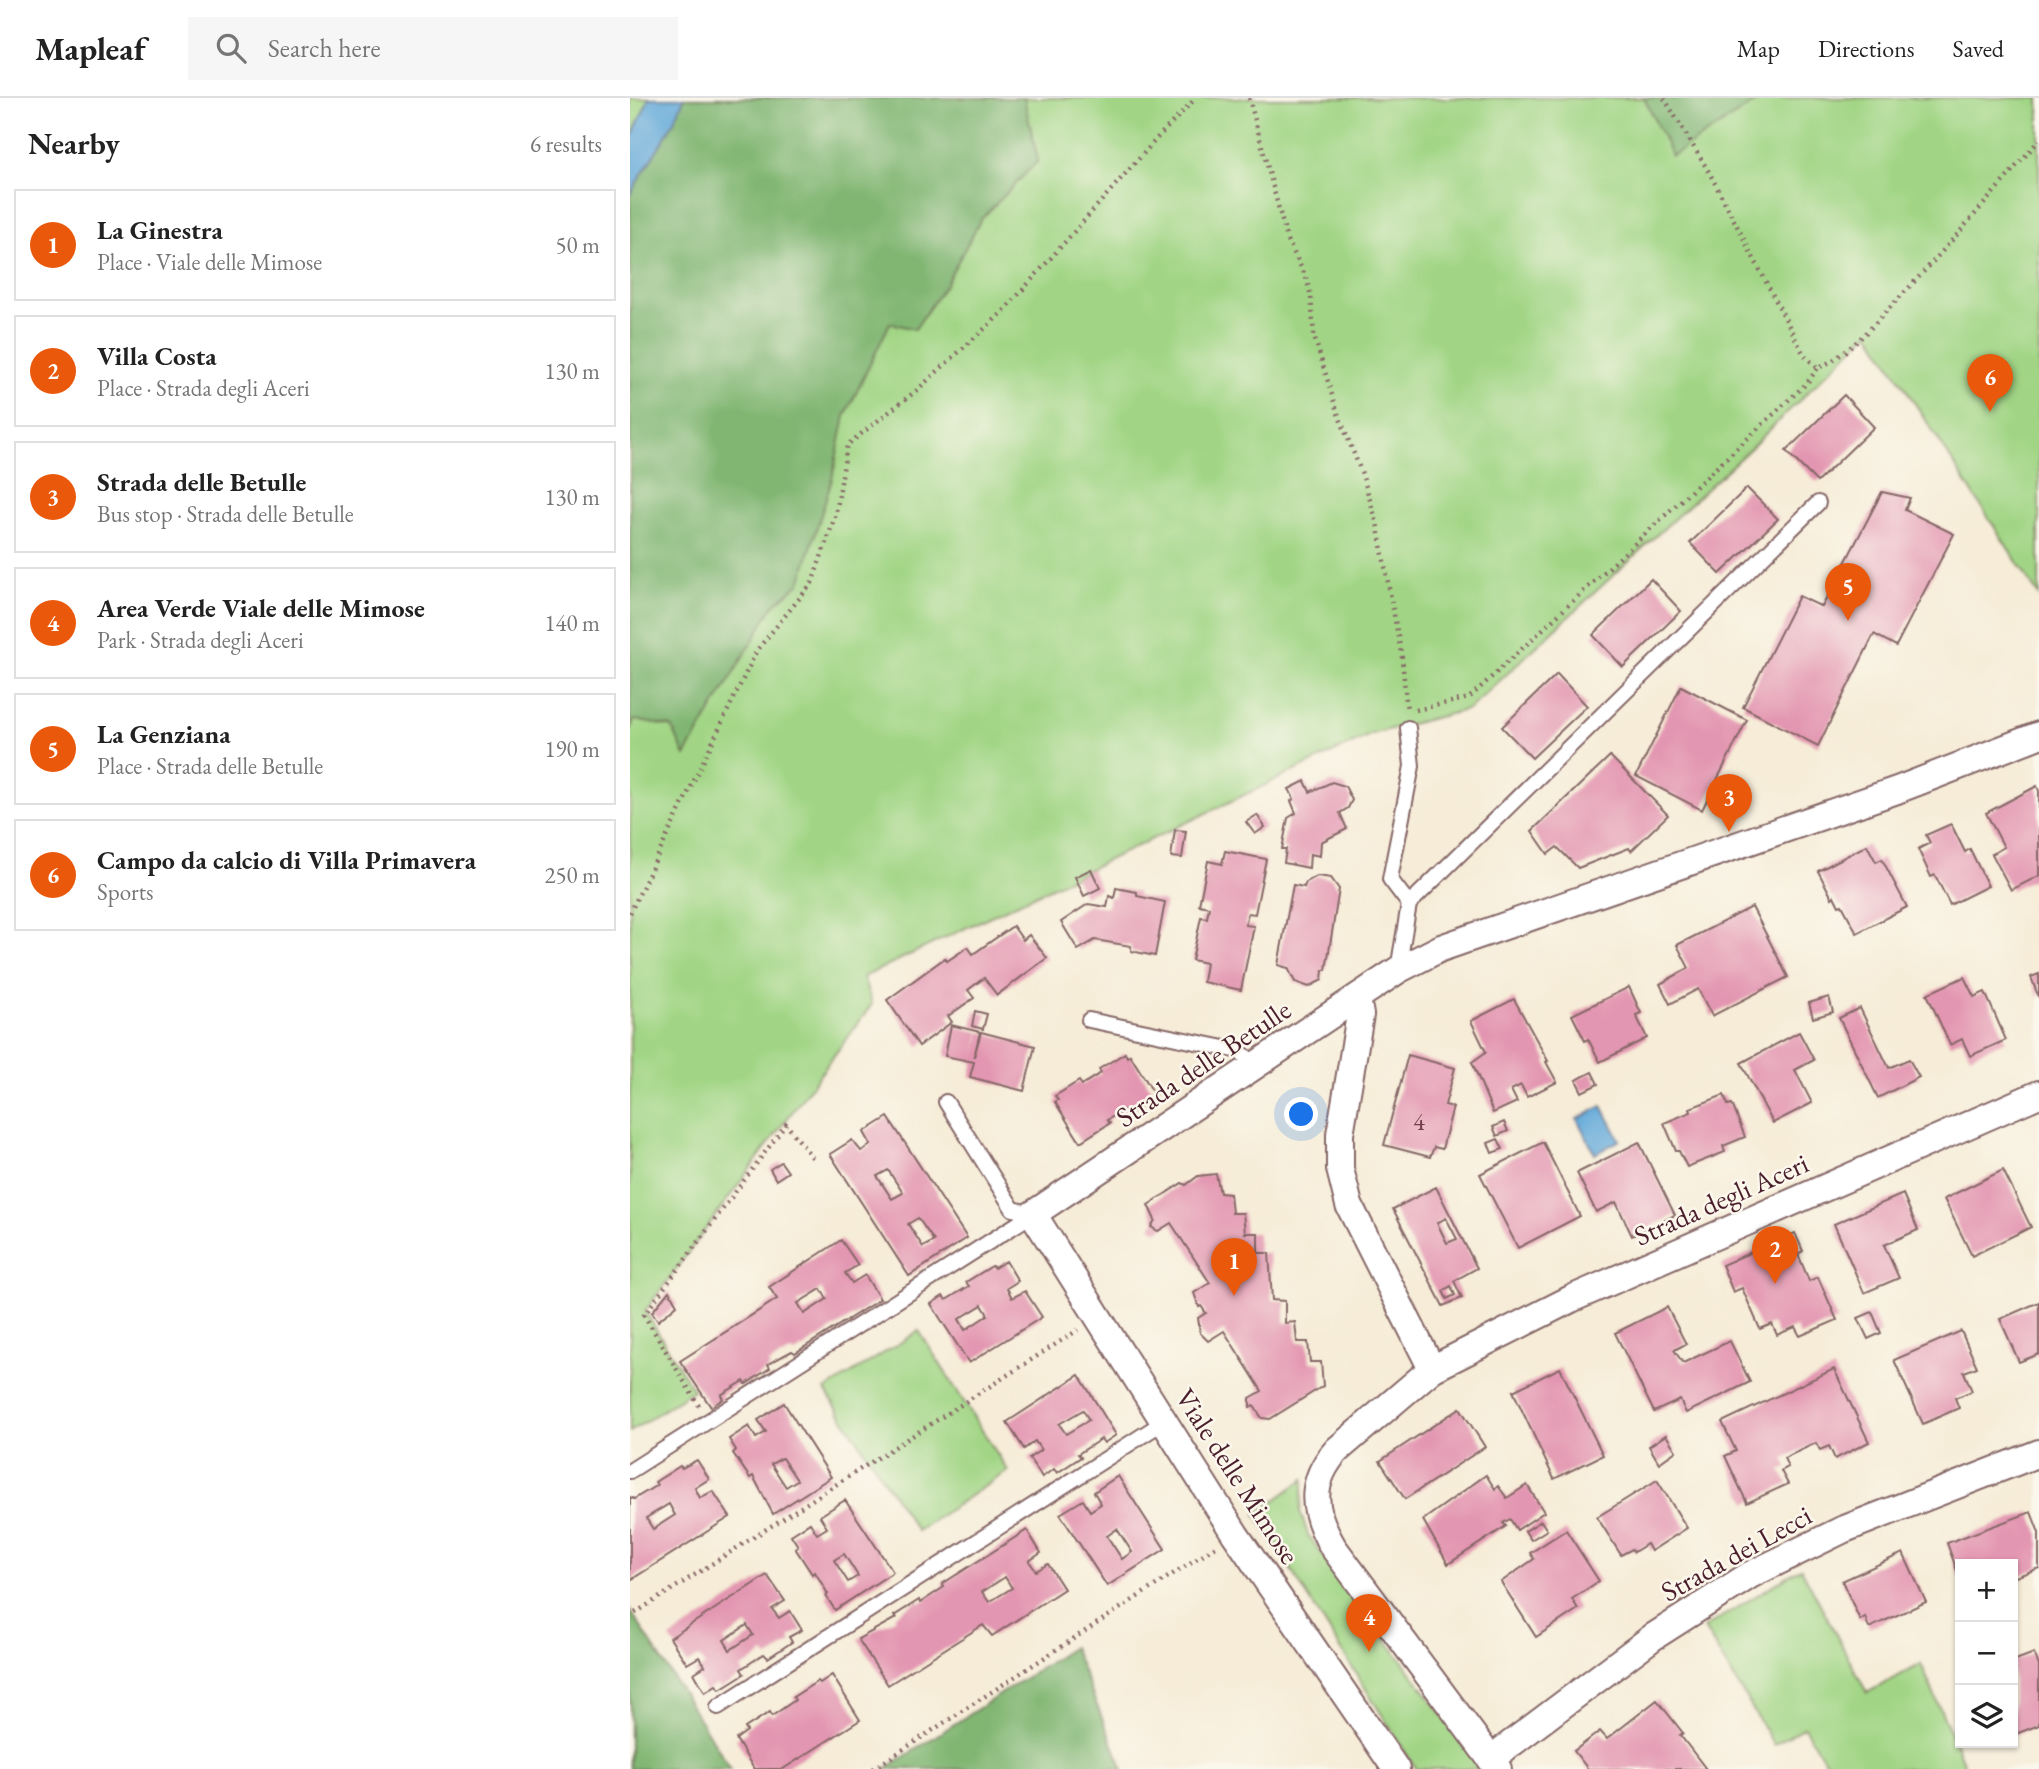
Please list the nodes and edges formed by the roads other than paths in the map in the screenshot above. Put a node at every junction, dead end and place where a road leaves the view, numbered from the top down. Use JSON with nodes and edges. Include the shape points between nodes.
{"nodes":[{"id":1,"x":1818,"y":503,"type":"dead end"},
{"id":2,"x":1408,"y":728,"type":"road end"},
{"id":3,"x":2039,"y":735,"type":"edge"},
{"id":4,"x":1409,"y":904,"type":"junction"},
{"id":5,"x":1398,"y":970,"type":"junction"},
{"id":6,"x":1357,"y":998,"type":"junction"},
{"id":7,"x":1089,"y":1020,"type":"dead end"},
{"id":8,"x":1256,"y":1065,"type":"junction"},
{"id":9,"x":2039,"y":1094,"type":"edge"},
{"id":10,"x":946,"y":1102,"type":"dead end"},
{"id":11,"x":1033,"y":1214,"type":"junction"},
{"id":12,"x":1432,"y":1369,"type":"junction"},
{"id":13,"x":1165,"y":1421,"type":"junction"},
{"id":14,"x":2039,"y":1453,"type":"edge"},
{"id":15,"x":630,"y":1471,"type":"edge"},
{"id":16,"x":718,"y":1707,"type":"dead end"},
{"id":17,"x":1495,"y":1764,"type":"edge"},
{"id":18,"x":1396,"y":1769,"type":"edge"}],
"edges":[{"from":1,"to":4,"type":"lane"},
{"from":2,"to":4,"type":"lane","via":[[1412,766],[1390,879]]},
{"from":3,"to":5,"type":"street","name":"Strada delle Betulle","via":[[1897,790],[1441,948]]},
{"from":4,"to":5,"type":"lane"},
{"from":5,"to":6,"type":"street","name":"Strada delle Betulle"},
{"from":6,"to":8,"type":"street","name":"Strada delle Betulle"},
{"from":6,"to":12,"type":"street","via":[[1360,1015],[1340,1134],[1340,1169],[1349,1205]]},
{"from":7,"to":8,"type":"lane","via":[[1239,1051]]},
{"from":8,"to":11,"type":"street","name":"Strada delle Betulle"},
{"from":9,"to":12,"type":"street","name":"Strada degli Aceri","via":[[1571,1299]]},
{"from":10,"to":11,"type":"lane","via":[[1013,1209]]},
{"from":11,"to":13,"type":"street","name":"Viale delle Mimose"},
{"from":11,"to":15,"type":"lane"},
{"from":12,"to":17,"type":"street","name":"Strada degli Aceri","via":[[1324,1464],[1317,1484],[1317,1506],[1333,1546]]},
{"from":13,"to":16,"type":"lane"},
{"from":13,"to":18,"type":"street","name":"Viale delle Mimose","via":[[1235,1534]]},
{"from":14,"to":17,"type":"street","name":"Strada dei Lecci","via":[[1842,1530],[1750,1575],[1653,1637]]}]}
